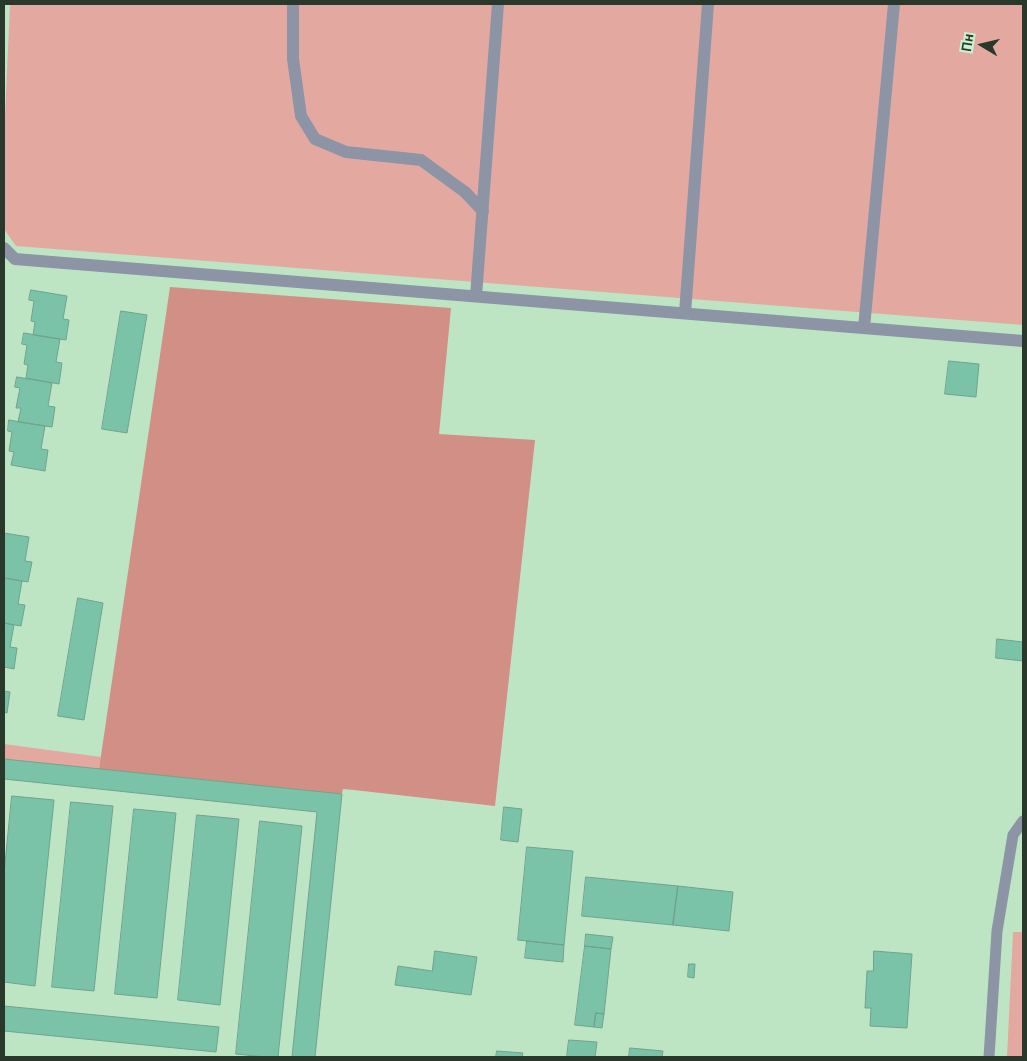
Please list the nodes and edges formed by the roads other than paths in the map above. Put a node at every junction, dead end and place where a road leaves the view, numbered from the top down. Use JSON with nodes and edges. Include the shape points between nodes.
{"nodes":[{"id":1,"x":293,"y":4,"type":"edge"},
{"id":2,"x":498,"y":4,"type":"edge"},
{"id":3,"x":708,"y":4,"type":"edge"},
{"id":4,"x":894,"y":4,"type":"edge"},
{"id":5,"x":483,"y":211,"type":"junction"},
{"id":6,"x":4,"y":248,"type":"edge"},
{"id":7,"x":476,"y":296,"type":"junction"},
{"id":8,"x":685,"y":313,"type":"junction"},
{"id":9,"x":864,"y":328,"type":"junction"},
{"id":10,"x":1023,"y":341,"type":"edge"},
{"id":11,"x":1023,"y":821,"type":"edge"},
{"id":12,"x":989,"y":1057,"type":"edge"}],
"edges":[{"from":1,"to":5,"type":"street","via":[[293,59],[301,116],[314,140],[346,152],[421,160],[465,192]]},
{"from":2,"to":5,"type":"street"},
{"from":3,"to":8,"type":"street"},
{"from":4,"to":9,"type":"street"},
{"from":5,"to":7,"type":"street"},
{"from":6,"to":7,"type":"street","via":[[15,258]]},
{"from":7,"to":8,"type":"street"},
{"from":8,"to":9,"type":"street"},
{"from":9,"to":10,"type":"street"},
{"from":11,"to":12,"type":"lane","via":[[1013,835],[997,931]]}]}
